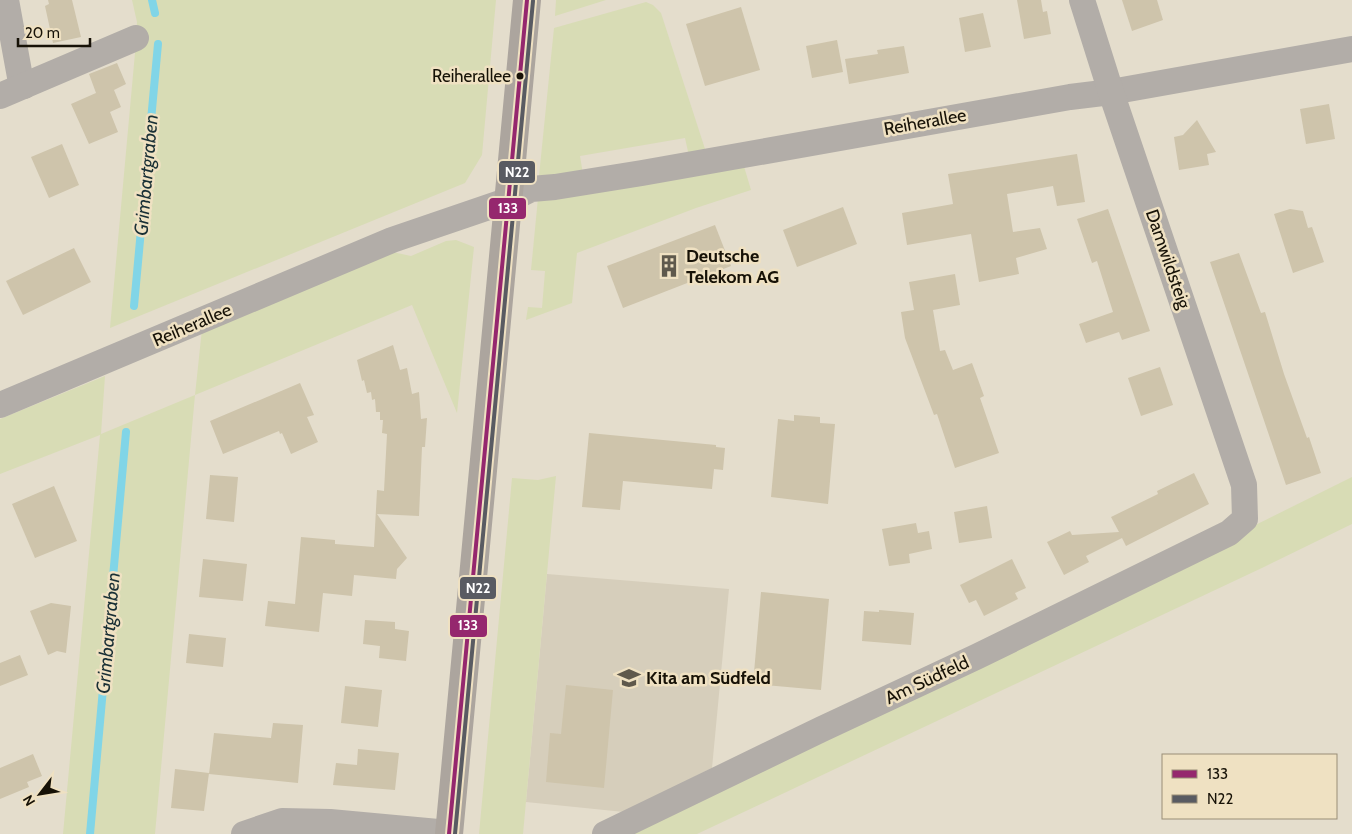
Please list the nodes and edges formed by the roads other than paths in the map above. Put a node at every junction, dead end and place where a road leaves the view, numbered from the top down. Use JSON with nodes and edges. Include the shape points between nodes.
{"nodes":[{"id":1,"x":6,"y":0,"type":"edge"},
{"id":2,"x":527,"y":0,"type":"edge"},
{"id":3,"x":1082,"y":0,"type":"edge"},
{"id":4,"x":136,"y":38,"type":"dead end"},
{"id":5,"x":1352,"y":49,"type":"edge"},
{"id":6,"x":24,"y":86,"type":"junction"},
{"id":7,"x":1111,"y":92,"type":"junction"},
{"id":8,"x":0,"y":96,"type":"edge"},
{"id":9,"x":509,"y":200,"type":"junction"},
{"id":10,"x":0,"y":405,"type":"edge"},
{"id":11,"x":1245,"y":519,"type":"joint"},
{"id":12,"x":244,"y":834,"type":"edge"},
{"id":13,"x":449,"y":834,"type":"edge"},
{"id":14,"x":605,"y":834,"type":"edge"}],
"edges":[{"from":1,"to":6,"type":"street"},
{"from":2,"to":9,"type":"main road"},
{"from":3,"to":7,"type":"street","name":"Damwildsteig"},
{"from":4,"to":6,"type":"street"},
{"from":5,"to":7,"type":"street","name":"Reiherallee"},
{"from":6,"to":8,"type":"street"},
{"from":7,"to":9,"type":"street","name":"Reiherallee","via":[[536,188]]},
{"from":7,"to":11,"type":"street","name":"Damwildsteig","via":[[1244,485]]},
{"from":9,"to":10,"type":"street","name":"Reiherallee","via":[[392,240]]},
{"from":9,"to":13,"type":"main road"},
{"from":11,"to":14,"type":"street","name":"Am Südfeld","via":[[1212,541]]},
{"from":12,"to":13,"type":"street","via":[[282,821],[330,822]]}]}
